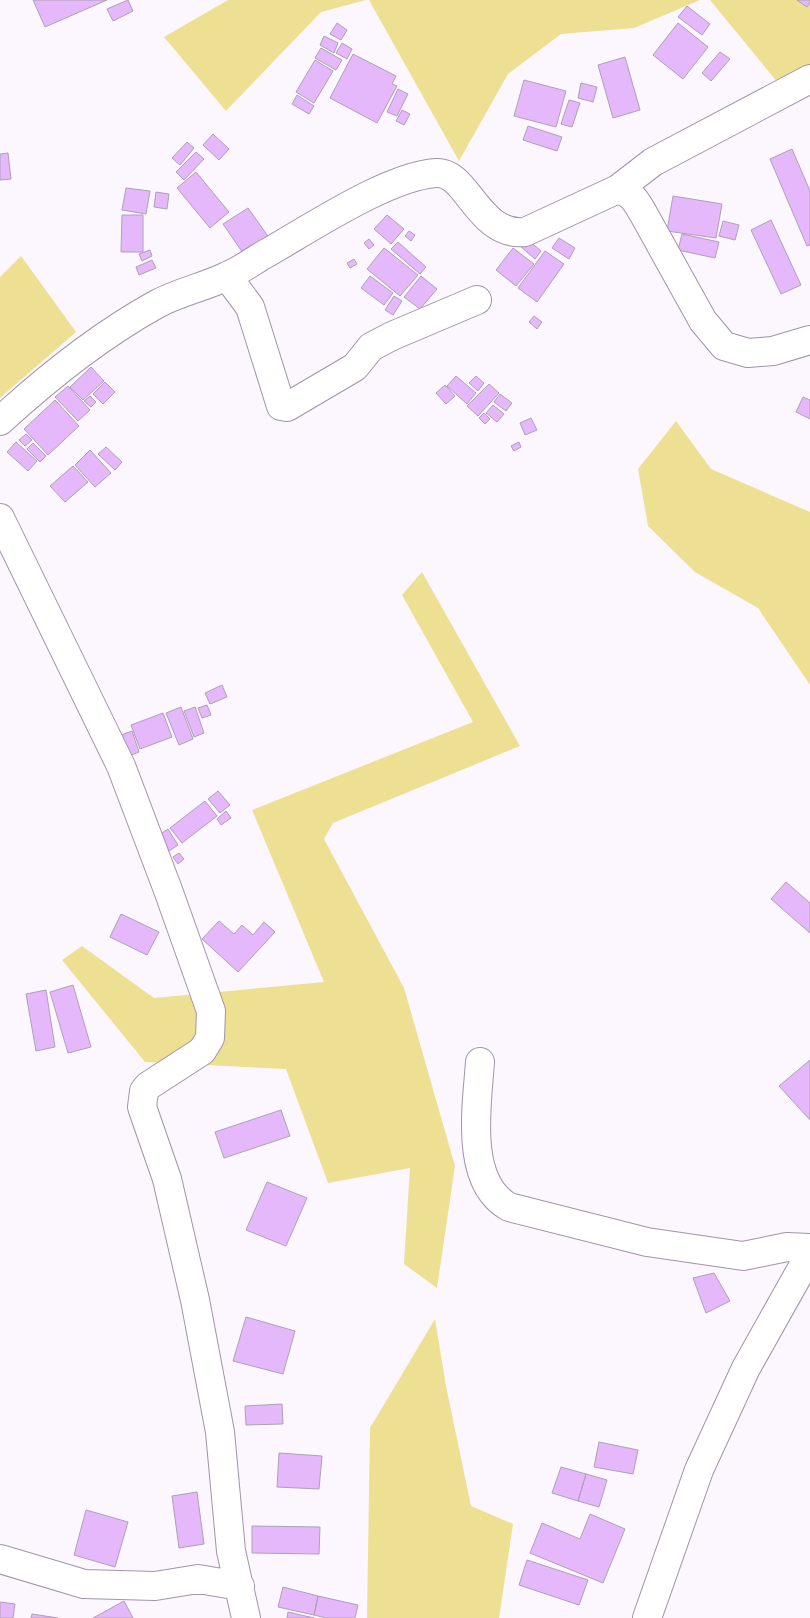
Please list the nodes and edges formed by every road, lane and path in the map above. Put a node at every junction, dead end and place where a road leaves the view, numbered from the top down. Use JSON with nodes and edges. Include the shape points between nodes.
{"nodes":[{"id":1,"x":810,"y":79,"type":"edge"},
{"id":2,"x":618,"y":190,"type":"junction"},
{"id":3,"x":227,"y":276,"type":"junction"},
{"id":4,"x":477,"y":300,"type":"dead end"},
{"id":5,"x":810,"y":340,"type":"edge"},
{"id":6,"x":0,"y":421,"type":"edge"},
{"id":7,"x":0,"y":518,"type":"edge"},
{"id":8,"x":480,"y":1062,"type":"dead end"},
{"id":9,"x":810,"y":1248,"type":"edge"},
{"id":10,"x":810,"y":1254,"type":"edge"},
{"id":11,"x":0,"y":1559,"type":"edge"},
{"id":12,"x":240,"y":1586,"type":"junction"},
{"id":13,"x":246,"y":1618,"type":"edge"},
{"id":14,"x":647,"y":1618,"type":"edge"}],
"edges":[{"from":1,"to":2,"type":"street","via":[[653,162]]},
{"from":2,"to":3,"type":"street","via":[[525,232],[512,233],[482,214],[458,182],[438,172],[410,177],[358,202]]},
{"from":2,"to":5,"type":"street","via":[[633,196],[703,321],[724,346],[748,353],[773,351]]},
{"from":3,"to":4,"type":"street","via":[[250,307],[281,406],[287,407],[355,367],[371,347]]},
{"from":3,"to":6,"type":"street","via":[[158,303],[103,338],[47,378]]},
{"from":7,"to":12,"type":"street","via":[[121,766],[211,1011],[210,1038],[202,1051],[148,1086],[142,1107],[166,1179],[195,1300],[220,1432],[231,1551]]},
{"from":8,"to":9,"type":"street","via":[[478,1148],[484,1178],[499,1201],[647,1242],[743,1256],[787,1247]]},
{"from":10,"to":14,"type":"street","via":[[746,1368],[699,1470]]},
{"from":11,"to":12,"type":"street","via":[[84,1584],[155,1586],[198,1579]]},
{"from":12,"to":13,"type":"street"}]}
